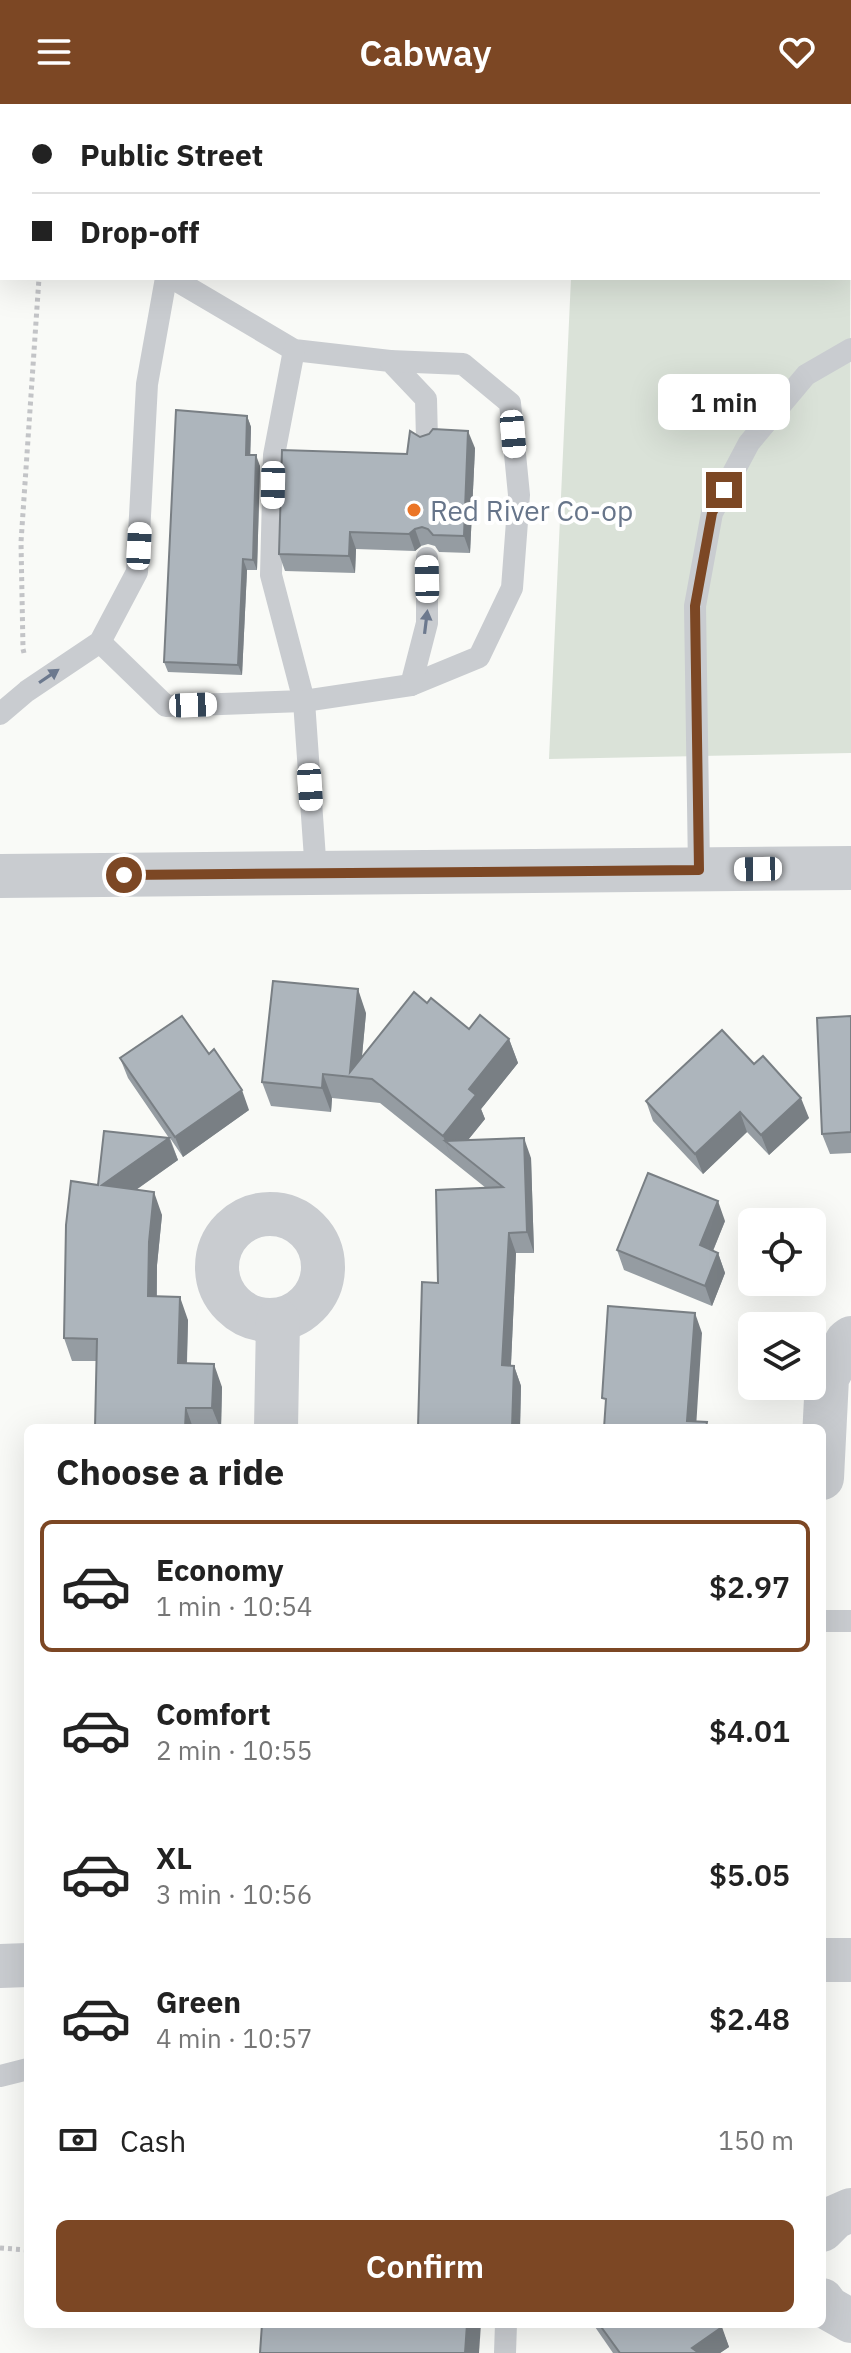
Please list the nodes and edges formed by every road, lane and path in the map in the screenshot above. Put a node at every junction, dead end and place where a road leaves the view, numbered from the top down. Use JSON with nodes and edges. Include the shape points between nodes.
{"nodes":[{"id":1,"x":39,"y":280,"type":"edge"},
{"id":2,"x":166,"y":280,"type":"edge"},
{"id":3,"x":175,"y":280,"type":"edge"},
{"id":4,"x":851,"y":349,"type":"edge"},
{"id":5,"x":294,"y":350,"type":"junction"},
{"id":6,"x":390,"y":361,"type":"junction"},
{"id":7,"x":427,"y":440,"type":"edge"},
{"id":8,"x":427,"y":558,"type":"dead end"},
{"id":9,"x":100,"y":642,"type":"junction"},
{"id":10,"x":38,"y":684,"type":"junction"},
{"id":11,"x":411,"y":685,"type":"junction"},
{"id":12,"x":304,"y":701,"type":"junction"},
{"id":13,"x":0,"y":714,"type":"edge"},
{"id":14,"x":851,"y":868,"type":"edge"},
{"id":15,"x":699,"y":870,"type":"junction"},
{"id":16,"x":316,"y":873,"type":"junction"},
{"id":17,"x":0,"y":876,"type":"edge"},
{"id":18,"x":278,"y":1321,"type":"dead end"},
{"id":19,"x":851,"y":1338,"type":"edge"},
{"id":20,"x":276,"y":1424,"type":"edge"},
{"id":21,"x":825,"y":1424,"type":"edge"},
{"id":22,"x":826,"y":1621,"type":"edge"},
{"id":23,"x":851,"y":1621,"type":"edge"},
{"id":24,"x":826,"y":1960,"type":"edge"},
{"id":25,"x":851,"y":1960,"type":"edge"},
{"id":26,"x":24,"y":1965,"type":"edge"},
{"id":27,"x":0,"y":1966,"type":"edge"},
{"id":28,"x":24,"y":2070,"type":"edge"},
{"id":29,"x":0,"y":2076,"type":"edge"},
{"id":30,"x":851,"y":2210,"type":"edge"},
{"id":31,"x":826,"y":2226,"type":"edge"},
{"id":32,"x":0,"y":2248,"type":"edge"},
{"id":33,"x":24,"y":2250,"type":"edge"},
{"id":34,"x":826,"y":2305,"type":"edge"},
{"id":35,"x":851,"y":2321,"type":"edge"},
{"id":36,"x":506,"y":2328,"type":"edge"},
{"id":37,"x":505,"y":2353,"type":"edge"}],
"edges":[{"from":1,"to":10,"type":"path","via":[[21,542],[23,649]]},
{"from":2,"to":9,"type":"lane","via":[[147,384],[137,572]]},
{"from":3,"to":5,"type":"lane"},
{"from":4,"to":15,"type":"lane","via":[[806,375],[749,443],[712,513],[695,606]]},
{"from":5,"to":6,"type":"lane"},
{"from":5,"to":12,"type":"lane","via":[[274,455],[271,575]]},
{"from":6,"to":7,"type":"lane","via":[[426,399]]},
{"from":6,"to":11,"type":"lane","via":[[463,364],[510,403],[519,495],[512,588],[479,657]]},
{"from":11,"to":8,"type":"lane","one_way":true,"via":[[427,623]]},
{"from":10,"to":9,"type":"lane","one_way":true},
{"from":9,"to":12,"type":"lane","via":[[166,706]]},
{"from":10,"to":13,"type":"lane"},
{"from":11,"to":12,"type":"lane"},
{"from":12,"to":16,"type":"lane"},
{"from":14,"to":15,"type":"street"},
{"from":15,"to":16,"type":"street"},
{"from":16,"to":17,"type":"street"},
{"from":18,"to":20,"type":"street"},
{"from":19,"to":21,"type":"street","via":[[827,1378]]},
{"from":22,"to":23,"type":"lane"},
{"from":24,"to":25,"type":"street"},
{"from":26,"to":27,"type":"street"},
{"from":28,"to":29,"type":"lane"},
{"from":30,"to":31,"type":"street"},
{"from":32,"to":33,"type":"path"},
{"from":34,"to":35,"type":"street"},
{"from":36,"to":37,"type":"lane"}]}
